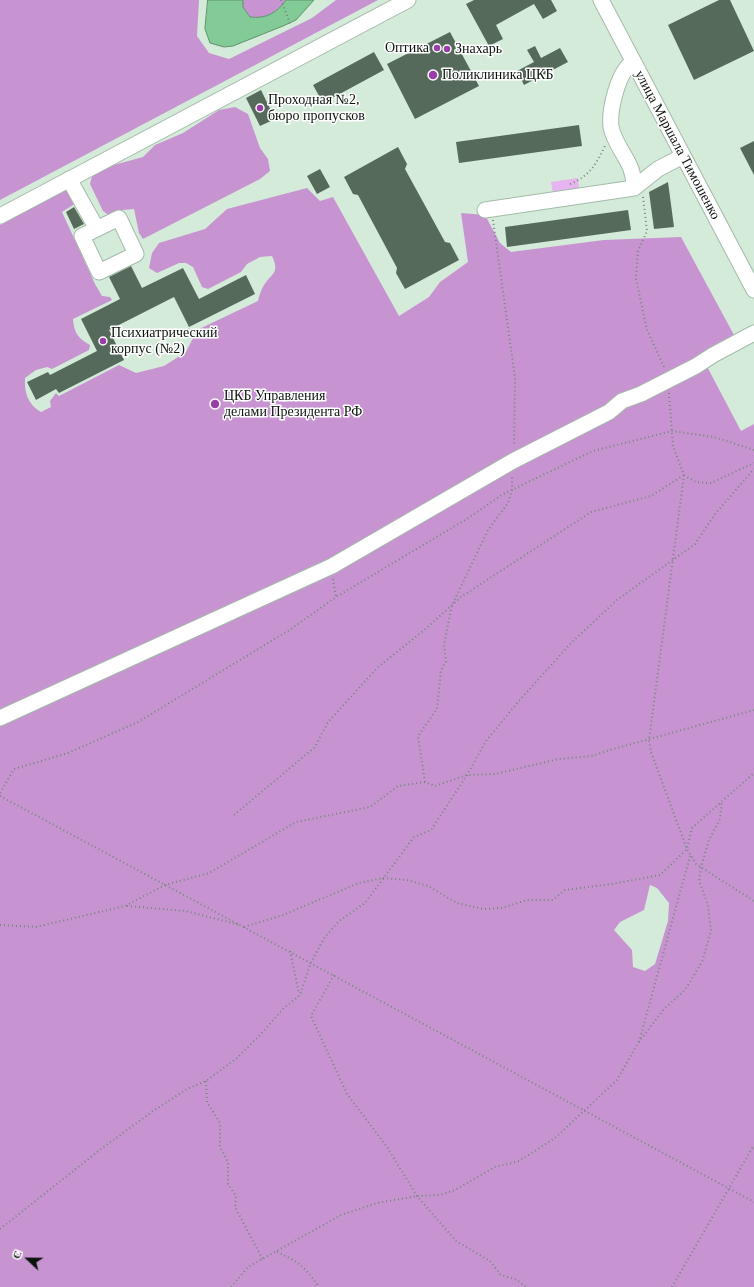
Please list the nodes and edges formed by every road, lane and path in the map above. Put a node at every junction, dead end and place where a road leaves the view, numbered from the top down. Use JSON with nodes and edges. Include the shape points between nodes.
{"nodes":[{"id":1,"x":281,"y":0,"type":"edge"},
{"id":2,"x":408,"y":0,"type":"edge"},
{"id":3,"x":601,"y":0,"type":"edge"},
{"id":4,"x":291,"y":26,"type":"dead end"},
{"id":5,"x":633,"y":62,"type":"junction"},
{"id":6,"x":611,"y":127,"type":"junction"},
{"id":7,"x":682,"y":156,"type":"junction"},
{"id":8,"x":69,"y":179,"type":"junction"},
{"id":9,"x":634,"y":188,"type":"junction"},
{"id":10,"x":565,"y":198,"type":"junction"},
{"id":11,"x":488,"y":210,"type":"joint"},
{"id":12,"x":0,"y":216,"type":"edge"},
{"id":13,"x":97,"y":229,"type":"dead end"},
{"id":14,"x":754,"y":290,"type":"edge"},
{"id":15,"x":754,"y":333,"type":"edge"},
{"id":16,"x":664,"y":364,"type":"dead end"},
{"id":17,"x":670,"y":399,"type":"dead end"},
{"id":18,"x":672,"y":431,"type":"junction"},
{"id":19,"x":754,"y":450,"type":"edge"},
{"id":20,"x":513,"y":461,"type":"junction"},
{"id":21,"x":754,"y":463,"type":"edge"},
{"id":22,"x":754,"y":469,"type":"edge"},
{"id":23,"x":684,"y":475,"type":"junction"},
{"id":24,"x":512,"y":490,"type":"junction"},
{"id":25,"x":673,"y":561,"type":"junction"},
{"id":26,"x":332,"y":566,"type":"junction"},
{"id":27,"x":336,"y":597,"type":"junction"},
{"id":28,"x":452,"y":605,"type":"junction"},
{"id":29,"x":754,"y":710,"type":"edge"},
{"id":30,"x":0,"y":718,"type":"edge"},
{"id":31,"x":649,"y":740,"type":"junction"},
{"id":32,"x":754,"y":773,"type":"edge"},
{"id":33,"x":467,"y":775,"type":"junction"},
{"id":34,"x":425,"y":782,"type":"junction"},
{"id":35,"x":0,"y":793,"type":"edge"},
{"id":36,"x":0,"y":796,"type":"edge"},
{"id":37,"x":722,"y":801,"type":"junction"},
{"id":38,"x":234,"y":815,"type":"dead end"},
{"id":39,"x":687,"y":850,"type":"junction"},
{"id":40,"x":690,"y":855,"type":"junction"},
{"id":41,"x":701,"y":867,"type":"junction"},
{"id":42,"x":383,"y":878,"type":"junction"},
{"id":43,"x":165,"y":885,"type":"junction"},
{"id":44,"x":754,"y":901,"type":"edge"},
{"id":45,"x":125,"y":906,"type":"junction"},
{"id":46,"x":0,"y":925,"type":"edge"},
{"id":47,"x":244,"y":926,"type":"junction"},
{"id":48,"x":290,"y":951,"type":"junction"},
{"id":49,"x":311,"y":962,"type":"junction"},
{"id":50,"x":334,"y":974,"type":"junction"},
{"id":51,"x":300,"y":994,"type":"junction"},
{"id":52,"x":638,"y":1043,"type":"junction"},
{"id":53,"x":206,"y":1081,"type":"junction"},
{"id":54,"x":586,"y":1110,"type":"junction"},
{"id":55,"x":754,"y":1145,"type":"edge"},
{"id":56,"x":729,"y":1188,"type":"junction"},
{"id":57,"x":417,"y":1196,"type":"junction"},
{"id":58,"x":754,"y":1202,"type":"edge"},
{"id":59,"x":0,"y":1230,"type":"edge"},
{"id":60,"x":277,"y":1252,"type":"junction"},
{"id":61,"x":263,"y":1260,"type":"junction"},
{"id":62,"x":231,"y":1287,"type":"edge"},
{"id":63,"x":319,"y":1287,"type":"edge"},
{"id":64,"x":526,"y":1287,"type":"edge"},
{"id":65,"x":672,"y":1287,"type":"edge"}],
"edges":[{"from":1,"to":4,"type":"path"},
{"from":2,"to":8,"type":"street"},
{"from":3,"to":5,"type":"street","name":"улица Маршала Тимошенко"},
{"from":5,"to":6,"type":"street","via":[[626,66],[618,85]]},
{"from":5,"to":7,"type":"street","name":"улица Маршала Тимошенко"},
{"from":6,"to":9,"type":"street","via":[[632,169]]},
{"from":6,"to":10,"type":"path","via":[[608,140],[596,163],[583,179],[563,187]]},
{"from":7,"to":9,"type":"street","via":[[658,169]]},
{"from":7,"to":14,"type":"street","name":"улица Маршала Тимошенко"},
{"from":8,"to":12,"type":"street"},
{"from":8,"to":13,"type":"street"},
{"from":9,"to":10,"type":"street"},
{"from":9,"to":16,"type":"path","via":[[643,195],[647,231],[638,251],[636,279],[647,330]]},
{"from":10,"to":11,"type":"street"},
{"from":11,"to":20,"type":"path","via":[[515,378]]},
{"from":15,"to":20,"type":"street"},
{"from":17,"to":18,"type":"path"},
{"from":18,"to":19,"type":"path","via":[[714,437]]},
{"from":18,"to":23,"type":"path","via":[[673,446]]},
{"from":18,"to":24,"type":"path","via":[[593,451]]},
{"from":20,"to":24,"type":"path"},
{"from":20,"to":26,"type":"street"},
{"from":21,"to":23,"type":"path","via":[[711,483],[696,482]]},
{"from":22,"to":25,"type":"path","via":[[715,514],[696,544]]},
{"from":23,"to":25,"type":"path"},
{"from":23,"to":28,"type":"path","via":[[651,496],[591,512]]},
{"from":24,"to":27,"type":"path"},
{"from":24,"to":28,"type":"path","via":[[508,503],[488,530]]},
{"from":25,"to":31,"type":"path"},
{"from":25,"to":33,"type":"path","via":[[617,600],[571,643],[486,740]]},
{"from":26,"to":27,"type":"path"},
{"from":26,"to":30,"type":"street"},
{"from":27,"to":35,"type":"path","via":[[291,629],[138,722],[68,753],[14,769]]},
{"from":28,"to":34,"type":"path","via":[[444,645],[446,662],[441,670],[437,709],[418,736]]},
{"from":28,"to":38,"type":"path","via":[[378,667],[328,722],[315,748]]},
{"from":29,"to":31,"type":"path"},
{"from":31,"to":33,"type":"path","via":[[592,756],[560,759],[495,774]]},
{"from":31,"to":39,"type":"path","via":[[651,752]]},
{"from":32,"to":37,"type":"path"},
{"from":33,"to":34,"type":"path","via":[[435,786]]},
{"from":33,"to":42,"type":"path","via":[[431,830],[414,837]]},
{"from":34,"to":43,"type":"path","via":[[398,786],[370,807],[296,822],[209,873]]},
{"from":36,"to":43,"type":"path"},
{"from":37,"to":39,"type":"path","via":[[692,828]]},
{"from":37,"to":41,"type":"path","via":[[720,819],[709,840]]},
{"from":39,"to":40,"type":"path"},
{"from":39,"to":42,"type":"path","via":[[660,875],[564,890],[553,900],[527,900],[502,908],[483,909],[457,903],[428,886],[407,880]]},
{"from":40,"to":41,"type":"path"},
{"from":40,"to":52,"type":"path"},
{"from":41,"to":44,"type":"path"},
{"from":41,"to":52,"type":"path","via":[[699,881],[708,905],[711,932],[702,962],[686,990],[664,1009]]},
{"from":42,"to":47,"type":"path","via":[[359,883],[283,915]]},
{"from":42,"to":49,"type":"path","via":[[365,903],[339,921],[325,937]]},
{"from":43,"to":45,"type":"path"},
{"from":43,"to":47,"type":"path"},
{"from":45,"to":46,"type":"path","via":[[36,927]]},
{"from":45,"to":47,"type":"path","via":[[186,911]]},
{"from":47,"to":48,"type":"path"},
{"from":48,"to":49,"type":"path"},
{"from":48,"to":51,"type":"path"},
{"from":49,"to":50,"type":"path"},
{"from":49,"to":51,"type":"path"},
{"from":50,"to":54,"type":"path"},
{"from":50,"to":57,"type":"path","via":[[311,1016],[347,1094],[387,1147]]},
{"from":51,"to":53,"type":"path","via":[[237,1058]]},
{"from":52,"to":54,"type":"path","via":[[617,1080]]},
{"from":53,"to":59,"type":"path","via":[[187,1089],[148,1115]]},
{"from":53,"to":61,"type":"path","via":[[207,1102],[220,1123],[220,1146],[228,1162],[228,1184],[236,1196],[235,1208]]},
{"from":54,"to":56,"type":"path"},
{"from":54,"to":57,"type":"path","via":[[555,1138],[519,1161],[495,1167],[455,1190],[440,1195]]},
{"from":55,"to":56,"type":"path"},
{"from":56,"to":58,"type":"path"},
{"from":56,"to":65,"type":"path"},
{"from":57,"to":60,"type":"path","via":[[377,1202],[341,1215]]},
{"from":57,"to":64,"type":"path","via":[[456,1241],[490,1261],[501,1275],[518,1280]]},
{"from":60,"to":61,"type":"path"},
{"from":60,"to":63,"type":"path","via":[[297,1262]]},
{"from":61,"to":62,"type":"path","via":[[248,1267]]}]}
